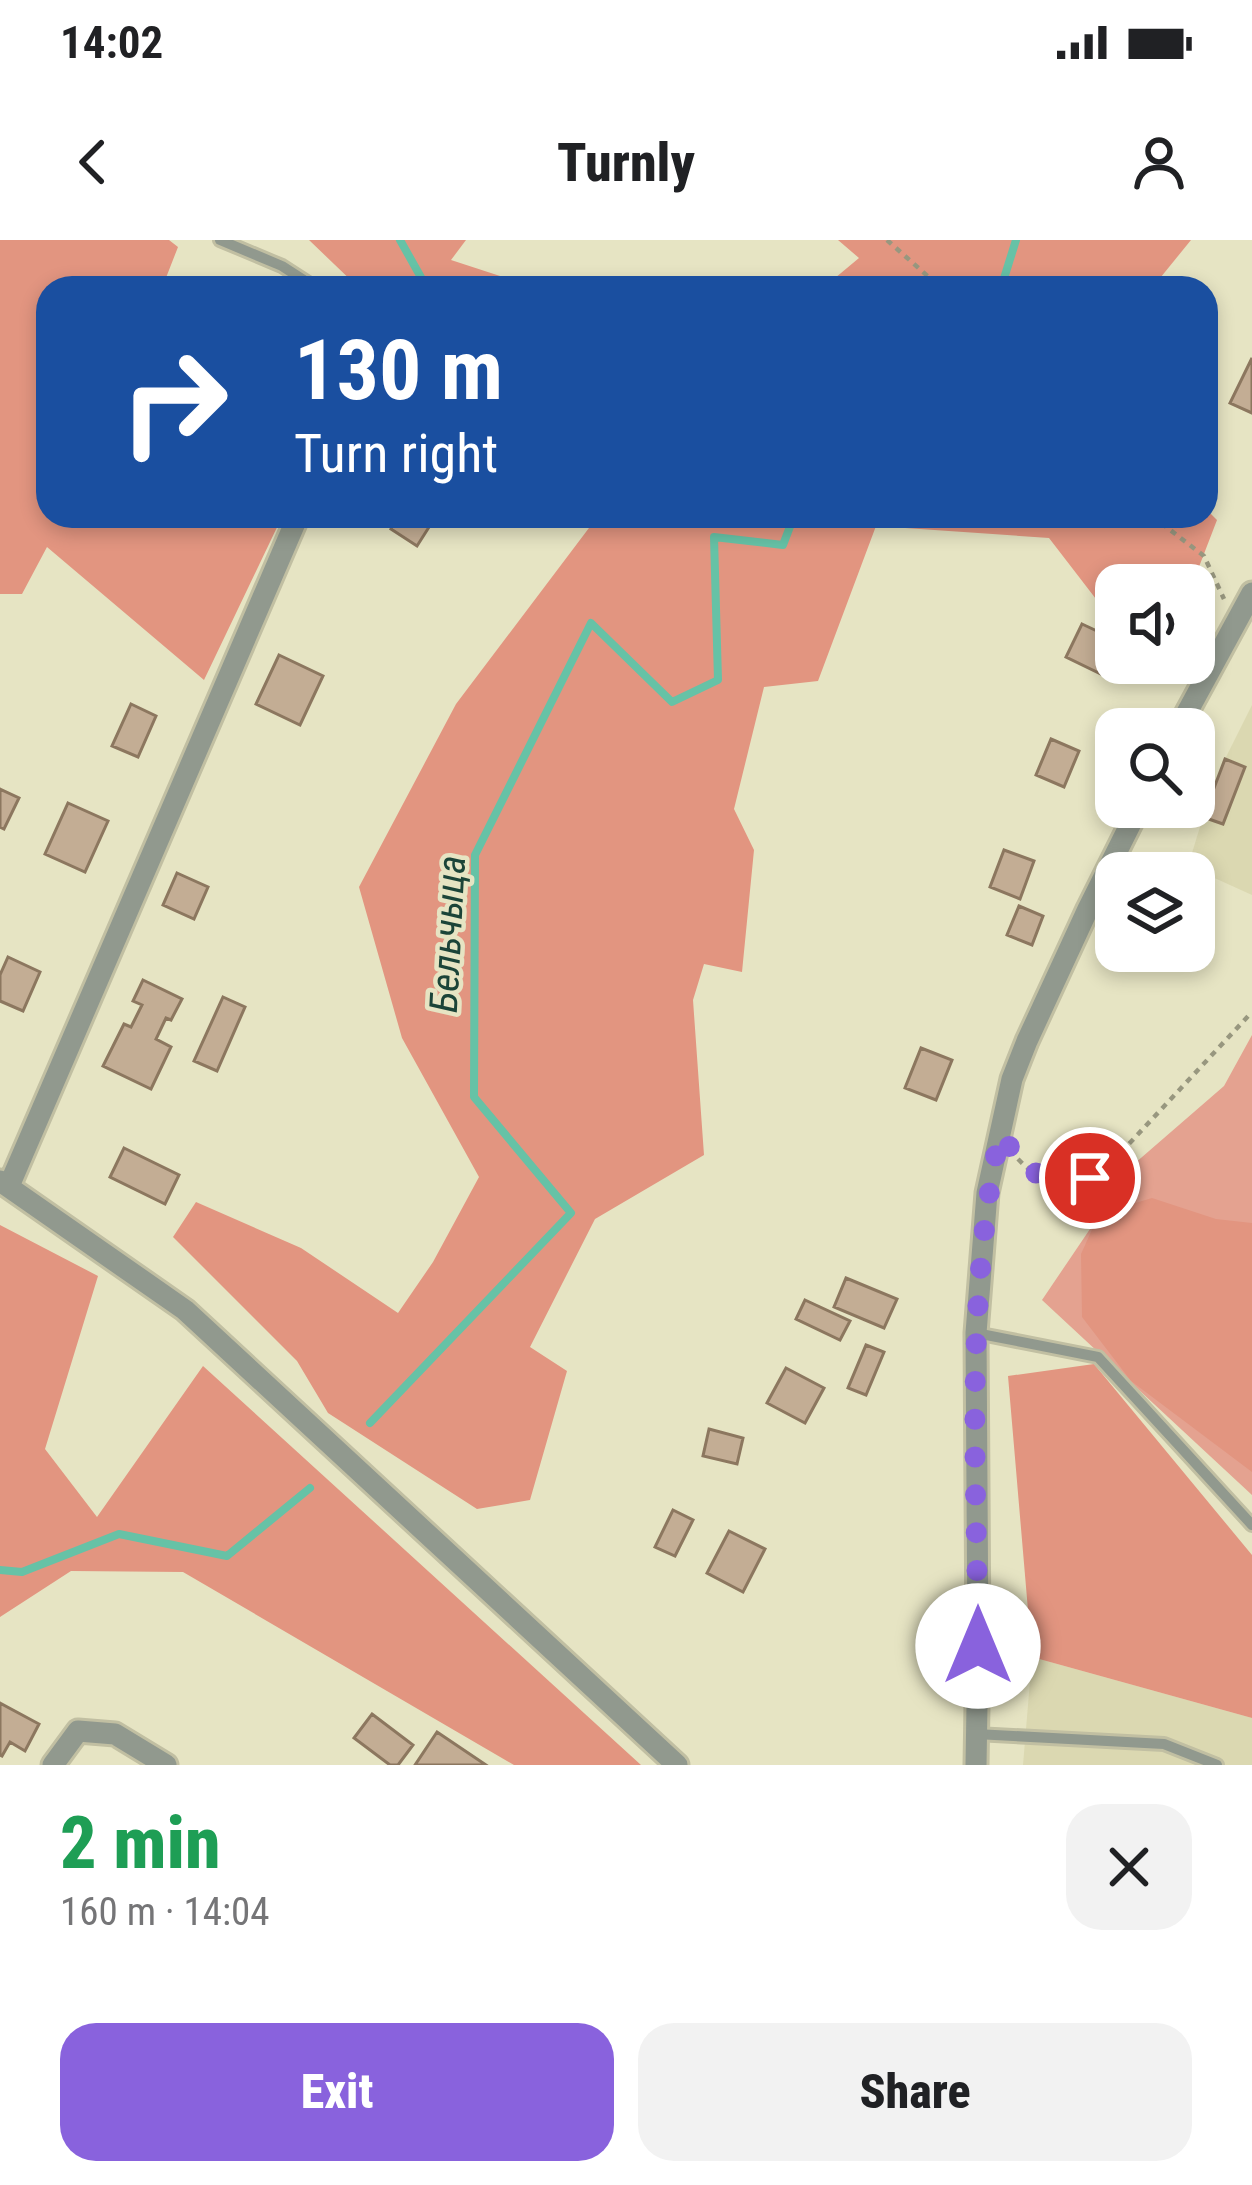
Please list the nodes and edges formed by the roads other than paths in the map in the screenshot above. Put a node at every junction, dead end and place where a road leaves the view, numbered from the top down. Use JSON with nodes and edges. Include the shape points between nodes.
{"nodes":[{"id":1,"x":220,"y":240,"type":"edge"},
{"id":2,"x":297,"y":276,"type":"edge"},
{"id":3,"x":293,"y":528,"type":"edge"},
{"id":4,"x":1252,"y":593,"type":"edge"},
{"id":5,"x":1190,"y":708,"type":"edge"},
{"id":6,"x":1128,"y":828,"type":"edge"},
{"id":7,"x":5,"y":1184,"type":"edge"},
{"id":8,"x":976,"y":1333,"type":"junction"},
{"id":9,"x":1252,"y":1526,"type":"edge"},
{"id":10,"x":976,"y":1734,"type":"junction"},
{"id":11,"x":53,"y":1765,"type":"edge"},
{"id":12,"x":166,"y":1765,"type":"edge"},
{"id":13,"x":677,"y":1765,"type":"edge"},
{"id":14,"x":976,"y":1765,"type":"edge"},
{"id":15,"x":1217,"y":1765,"type":"edge"}],
"edges":[{"from":1,"to":2,"type":"lane"},
{"from":3,"to":7,"type":"street"},
{"from":4,"to":5,"type":"street"},
{"from":6,"to":8,"type":"street","via":[[1012,1079],[985,1210]]},
{"from":7,"to":13,"type":"street","via":[[185,1310]]},
{"from":8,"to":9,"type":"lane","via":[[1098,1357]]},
{"from":8,"to":10,"type":"street"},
{"from":10,"to":14,"type":"street"},
{"from":10,"to":15,"type":"lane","via":[[1164,1744]]},
{"from":11,"to":12,"type":"street","via":[[78,1730],[115,1734]]}]}
